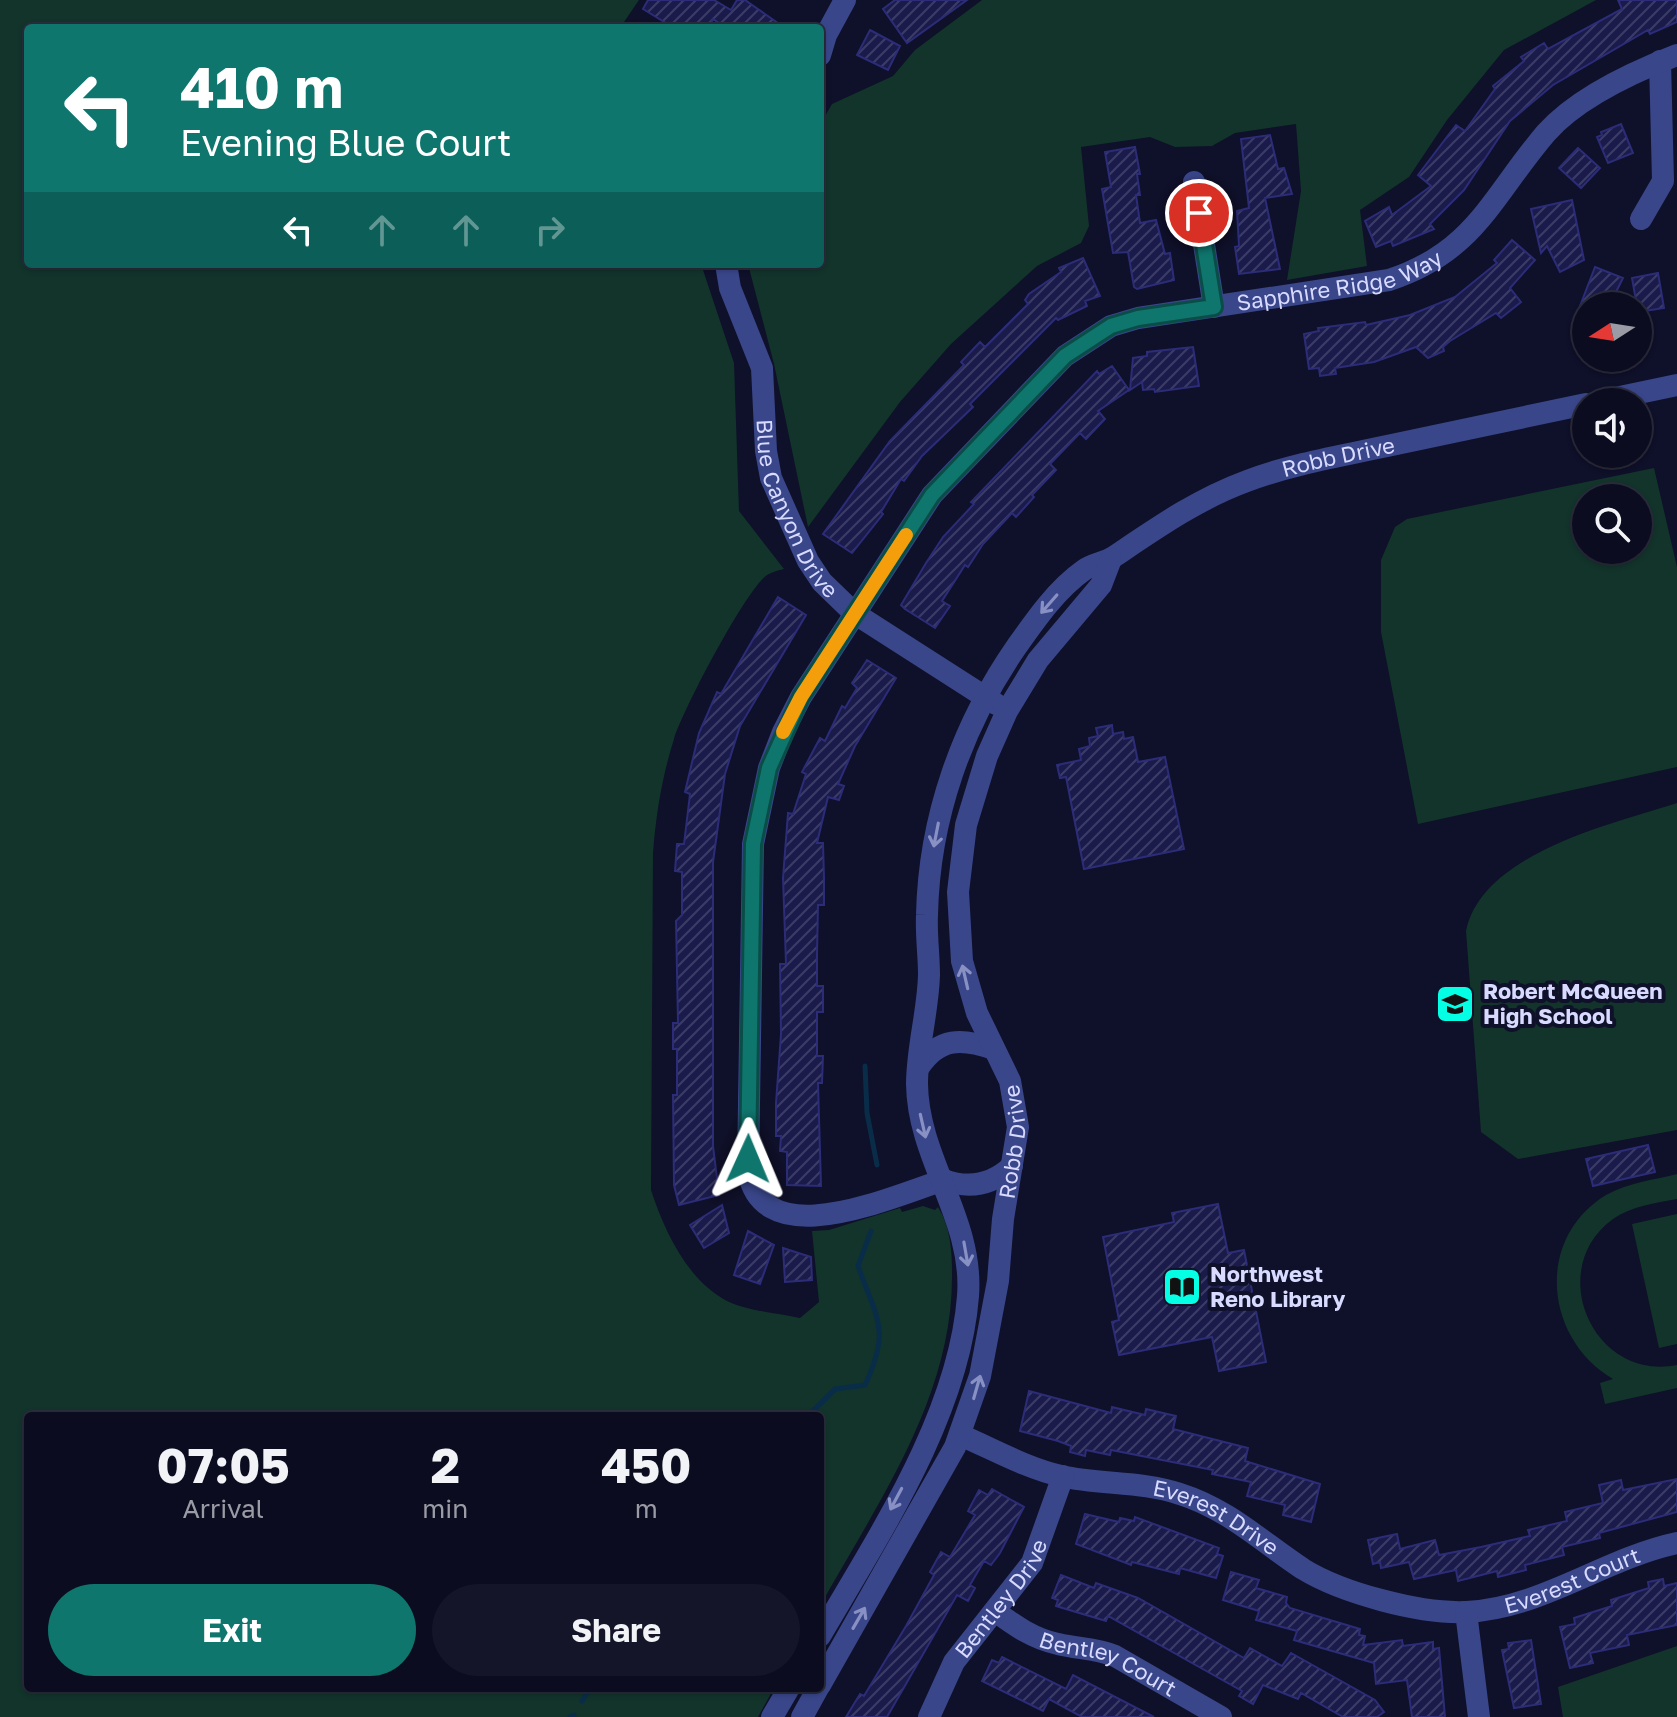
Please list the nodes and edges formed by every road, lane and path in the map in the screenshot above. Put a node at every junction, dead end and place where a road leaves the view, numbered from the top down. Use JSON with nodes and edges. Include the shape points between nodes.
{"nodes":[{"id":1,"x":835,"y":3,"type":"edge"},
{"id":2,"x":824,"y":41,"type":"edge"},
{"id":3,"x":1669,"y":58,"type":"edge"},
{"id":4,"x":1194,"y":182,"type":"dead end"},
{"id":5,"x":1641,"y":219,"type":"dead end"},
{"id":6,"x":727,"y":268,"type":"edge"},
{"id":7,"x":1214,"y":307,"type":"junction"},
{"id":8,"x":1677,"y":385,"type":"edge"},
{"id":9,"x":1652,"y":390,"type":"edge"},
{"id":10,"x":1572,"y":407,"type":"edge"},
{"id":11,"x":1111,"y":559,"type":"junction"},
{"id":12,"x":854,"y":613,"type":"junction"},
{"id":13,"x":984,"y":697,"type":"junction"},
{"id":14,"x":1007,"y":711,"type":"junction"},
{"id":15,"x":994,"y":1049,"type":"junction"},
{"id":16,"x":918,"y":1069,"type":"junction"},
{"id":17,"x":1012,"y":1166,"type":"junction"},
{"id":18,"x":944,"y":1180,"type":"junction"},
{"id":19,"x":960,"y":1435,"type":"junction"},
{"id":20,"x":1063,"y":1476,"type":"junction"},
{"id":21,"x":1677,"y":1543,"type":"edge"},
{"id":22,"x":995,"y":1611,"type":"junction"},
{"id":23,"x":1466,"y":1612,"type":"junction"},
{"id":24,"x":824,"y":1629,"type":"edge"},
{"id":25,"x":824,"y":1678,"type":"edge"},
{"id":26,"x":787,"y":1692,"type":"edge"},
{"id":27,"x":816,"y":1692,"type":"edge"},
{"id":28,"x":772,"y":1717,"type":"edge"},
{"id":29,"x":802,"y":1717,"type":"edge"},
{"id":30,"x":929,"y":1717,"type":"edge"},
{"id":31,"x":1221,"y":1717,"type":"edge"},
{"id":32,"x":1479,"y":1717,"type":"edge"}],
"edges":[{"from":1,"to":2,"type":"street"},
{"from":3,"to":5,"type":"street","via":[[1663,181]]},
{"from":3,"to":7,"type":"street","name":"Sapphire Ridge Way","via":[[1565,115],[1476,225],[1438,260],[1389,280]]},
{"from":4,"to":7,"type":"street"},
{"from":6,"to":12,"type":"street","name":"Blue Canyon Drive","via":[[762,368],[771,478],[808,561]]},
{"from":7,"to":12,"type":"street","name":"Sapphire Ridge Way","via":[[1111,326],[1065,356],[932,495]]},
{"from":8,"to":9,"type":"street"},
{"from":10,"to":11,"type":"street","name":"Robb Drive","via":[[1292,466],[1206,498]]},
{"from":11,"to":13,"type":"street","name":"Robb Drive","one_way":true,"via":[[1088,567],[1063,589],[1028,630]]},
{"from":11,"to":14,"type":"street","name":"Robb Drive","via":[[1101,585],[1038,660]]},
{"from":12,"to":13,"type":"street","name":"Blue Canyon Drive"},
{"from":12,"to":18,"type":"street","name":"Sapphire Ridge Way","via":[[783,732],[759,806],[751,880],[748,1170],[761,1201],[773,1211],[798,1217],[831,1214]]},
{"from":13,"to":14,"type":"street","name":"Blue Canyon Drive"},
{"from":13,"to":16,"type":"street","name":"Robb Drive","one_way":true,"via":[[946,790],[932,860],[928,985]]},
{"from":15,"to":14,"type":"street","name":"Robb Drive","one_way":true,"via":[[969,994],[958,892],[973,794]]},
{"from":15,"to":16,"type":"street","via":[[950,1042],[937,1046]]},
{"from":15,"to":17,"type":"street","name":"Robb Drive","via":[[1016,1105],[1018,1136]]},
{"from":16,"to":18,"type":"street","name":"Robb Drive","one_way":true,"via":[[922,1125]]},
{"from":17,"to":18,"type":"street","via":[[986,1183]]},
{"from":19,"to":17,"type":"street","name":"Robb Drive","one_way":true,"via":[[991,1328]]},
{"from":18,"to":24,"type":"street","name":"Robb Drive","one_way":true,"via":[[969,1268],[958,1356],[920,1454]]},
{"from":19,"to":20,"type":"street","name":"Everest Drive"},
{"from":25,"to":19,"type":"street","name":"Robb Drive","one_way":true},
{"from":20,"to":22,"type":"street","name":"Bentley Drive","via":[[1032,1563]]},
{"from":20,"to":23,"type":"street","name":"Everest Drive","via":[[1178,1493],[1236,1519],[1321,1578],[1408,1605]]},
{"from":21,"to":23,"type":"street","name":"Everest Court","via":[[1610,1563],[1534,1599]]},
{"from":22,"to":30,"type":"street","name":"Bentley Drive","via":[[954,1662]]},
{"from":22,"to":31,"type":"street","name":"Bentley Court","via":[[1036,1638],[1115,1656]]},
{"from":23,"to":32,"type":"street"},
{"from":26,"to":28,"type":"street"},
{"from":27,"to":29,"type":"street","name":"Robb Drive"}]}
